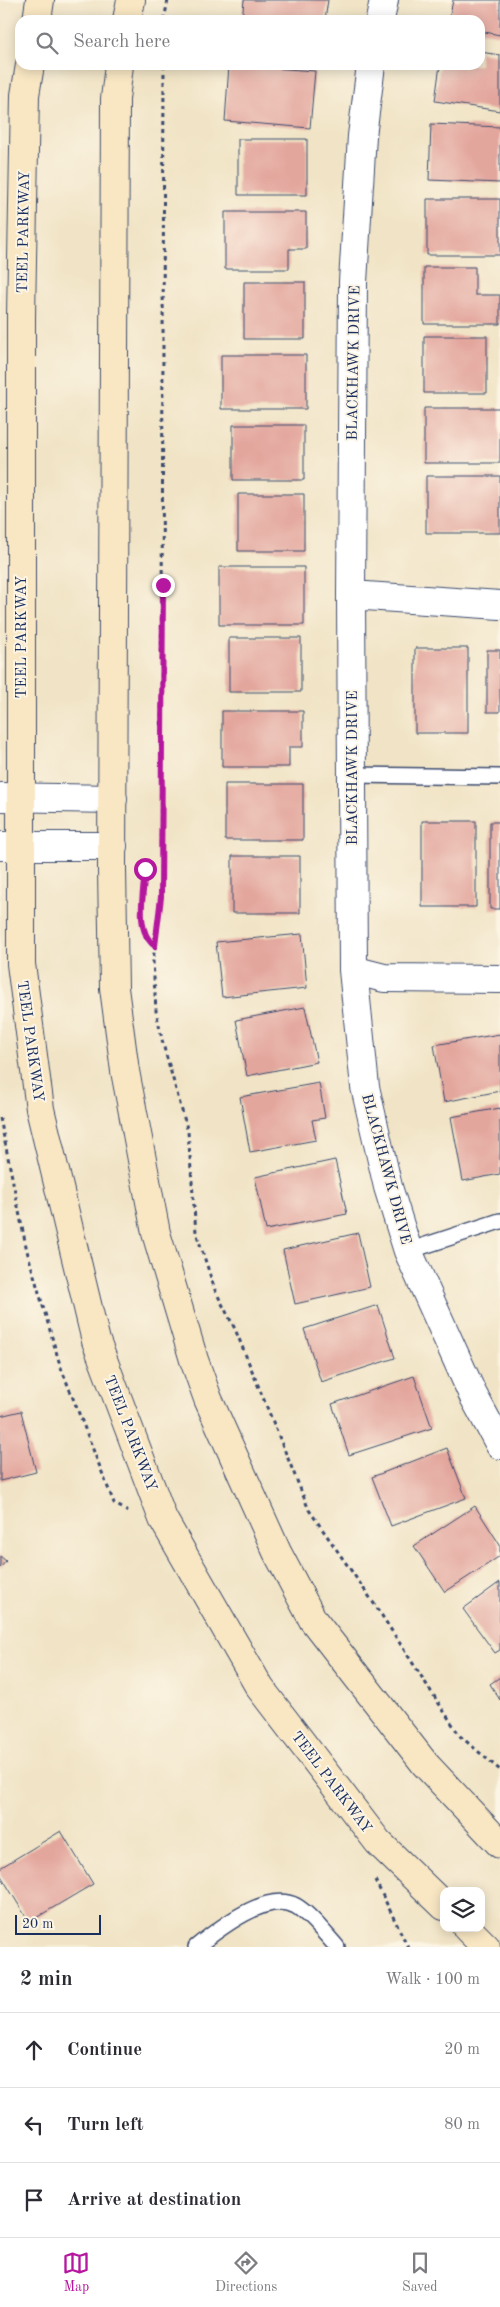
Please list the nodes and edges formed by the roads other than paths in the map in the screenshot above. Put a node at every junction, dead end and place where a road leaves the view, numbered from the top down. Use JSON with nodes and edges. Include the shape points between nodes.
{"nodes":[{"id":1,"x":40,"y":0,"type":"edge"},
{"id":2,"x":131,"y":0,"type":"edge"},
{"id":3,"x":384,"y":0,"type":"edge"},
{"id":4,"x":38,"y":15,"type":"edge"},
{"id":5,"x":128,"y":15,"type":"edge"},
{"id":6,"x":381,"y":15,"type":"edge"},
{"id":7,"x":29,"y":70,"type":"edge"},
{"id":8,"x":118,"y":70,"type":"edge"},
{"id":9,"x":370,"y":70,"type":"edge"},
{"id":10,"x":351,"y":595,"type":"junction"},
{"id":11,"x":500,"y":605,"type":"edge"},
{"id":12,"x":352,"y":775,"type":"junction"},
{"id":13,"x":500,"y":777,"type":"edge"},
{"id":14,"x":10,"y":797,"type":"edge"},
{"id":15,"x":113,"y":799,"type":"junction"},
{"id":16,"x":10,"y":846,"type":"edge"},
{"id":17,"x":113,"y":846,"type":"junction"},
{"id":18,"x":353,"y":970,"type":"junction"},
{"id":19,"x":500,"y":979,"type":"edge"},
{"id":20,"x":500,"y":1221,"type":"edge"},
{"id":21,"x":408,"y":1252,"type":"junction"},
{"id":22,"x":500,"y":1445,"type":"edge"},
{"id":23,"x":500,"y":1844,"type":"edge"},
{"id":24,"x":440,"y":1902,"type":"edge"},
{"id":25,"x":471,"y":1932,"type":"edge"},
{"id":26,"x":196,"y":1947,"type":"edge"},
{"id":27,"x":338,"y":1947,"type":"edge"},
{"id":28,"x":486,"y":1947,"type":"edge"}],
"edges":[{"from":1,"to":4,"type":"main road"},
{"from":2,"to":5,"type":"main road"},
{"from":3,"to":6,"type":"street"},
{"from":7,"to":14,"type":"main road","name":"TEEL PARKWAY","via":[[25,95]]},
{"from":8,"to":15,"type":"main road","via":[[115,99]]},
{"from":9,"to":10,"type":"street","name":"BLACKHAWK DRIVE","via":[[362,136],[354,282]]},
{"from":10,"to":11,"type":"street"},
{"from":10,"to":12,"type":"street","name":"BLACKHAWK DRIVE"},
{"from":12,"to":13,"type":"lane"},
{"from":12,"to":18,"type":"street","name":"BLACKHAWK DRIVE"},
{"from":14,"to":15,"type":"street"},
{"from":14,"to":16,"type":"main road","name":"TEEL PARKWAY"},
{"from":15,"to":17,"type":"main road"},
{"from":16,"to":17,"type":"street"},
{"from":16,"to":24,"type":"main road","name":"TEEL PARKWAY","via":[[40,1109],[96,1341],[163,1519],[260,1688],[378,1842]]},
{"from":17,"to":23,"type":"main road","via":[[114,988],[125,1071],[156,1233],[208,1399],[277,1552],[313,1620],[425,1764]]},
{"from":18,"to":19,"type":"street","via":[[384,978]]},
{"from":18,"to":21,"type":"street","name":"BLACKHAWK DRIVE","via":[[365,1087],[388,1187]]},
{"from":20,"to":21,"type":"lane"},
{"from":21,"to":22,"type":"street","name":"BLACKHAWK DRIVE","via":[[473,1395]]},
{"from":25,"to":28,"type":"main road"},
{"from":26,"to":27,"type":"lane","via":[[255,1907],[284,1904],[300,1909]]}]}
